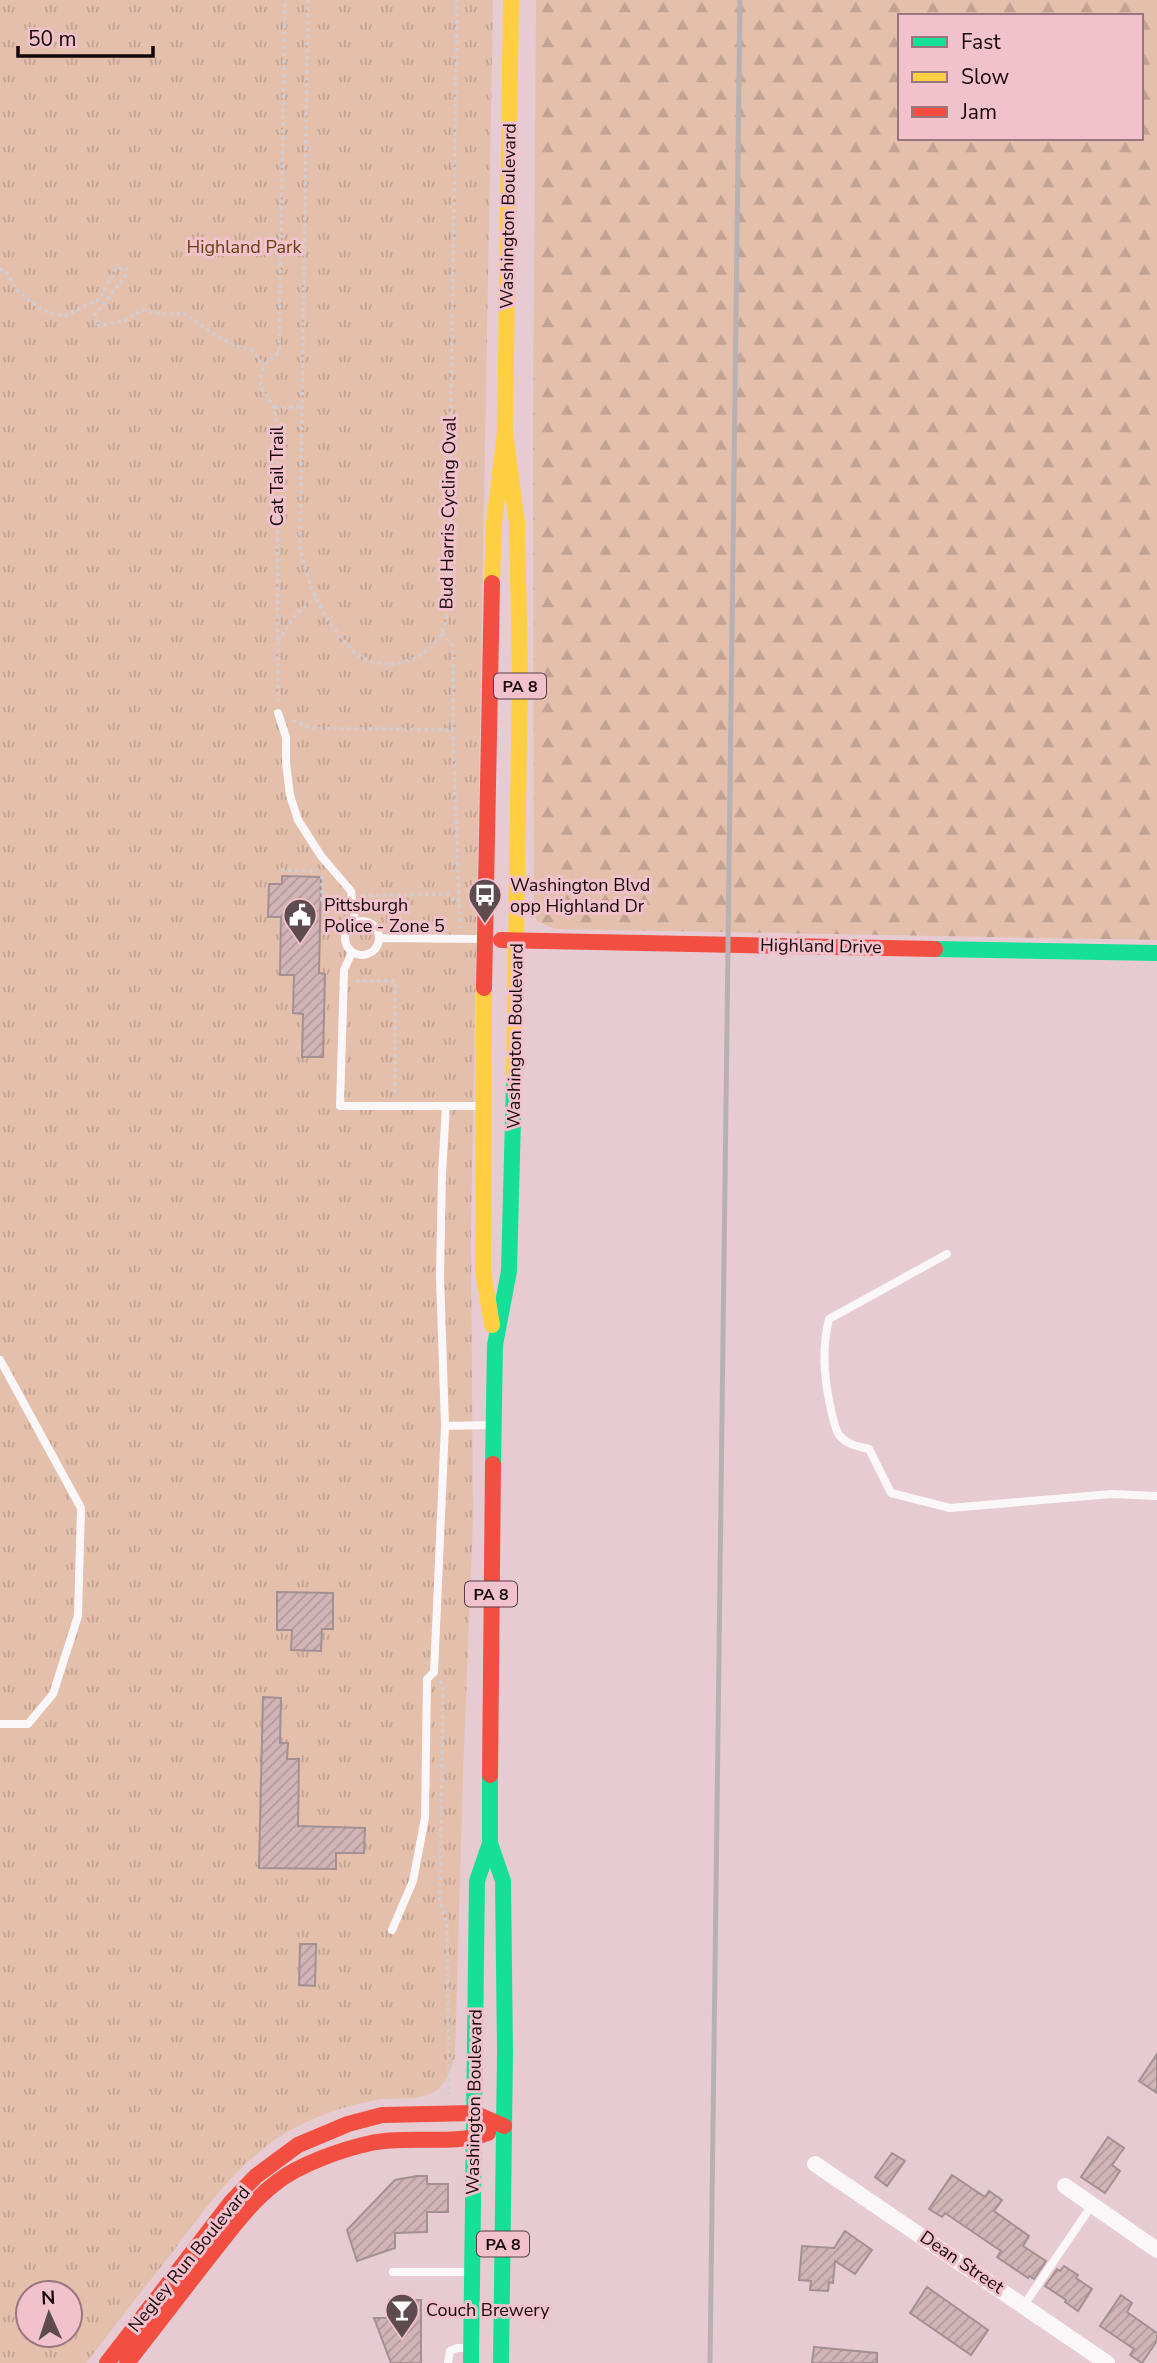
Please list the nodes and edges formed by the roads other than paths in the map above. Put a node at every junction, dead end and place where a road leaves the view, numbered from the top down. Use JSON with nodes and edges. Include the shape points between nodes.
{"nodes":[{"id":1,"x":511,"y":0,"type":"edge"},
{"id":2,"x":505,"y":432,"type":"junction"},
{"id":3,"x":278,"y":713,"type":"road end"},
{"id":4,"x":355,"y":922,"type":"junction"},
{"id":5,"x":379,"y":938,"type":"junction"},
{"id":6,"x":485,"y":940,"type":"junction"},
{"id":7,"x":516,"y":940,"type":"junction"},
{"id":8,"x":352,"y":952,"type":"junction"},
{"id":9,"x":1157,"y":953,"type":"edge"},
{"id":10,"x":446,"y":1106,"type":"junction"},
{"id":11,"x":483,"y":1106,"type":"junction"},
{"id":12,"x":947,"y":1254,"type":"dead end"},
{"id":13,"x":495,"y":1345,"type":"junction"},
{"id":14,"x":0,"y":1360,"type":"edge"},
{"id":15,"x":494,"y":1425,"type":"junction"},
{"id":16,"x":445,"y":1426,"type":"junction"},
{"id":17,"x":1157,"y":1496,"type":"edge"},
{"id":18,"x":0,"y":1724,"type":"edge"},
{"id":19,"x":490,"y":1843,"type":"junction"},
{"id":20,"x":392,"y":1930,"type":"dead end"},
{"id":21,"x":474,"y":2113,"type":"junction"},
{"id":22,"x":504,"y":2126,"type":"junction"},
{"id":23,"x":474,"y":2138,"type":"junction"},
{"id":24,"x":815,"y":2164,"type":"dead end"},
{"id":25,"x":1065,"y":2186,"type":"dead end"},
{"id":26,"x":1092,"y":2205,"type":"junction"},
{"id":27,"x":1157,"y":2250,"type":"edge"},
{"id":28,"x":393,"y":2272,"type":"dead end"},
{"id":29,"x":472,"y":2273,"type":"junction"},
{"id":30,"x":1024,"y":2305,"type":"junction"},
{"id":31,"x":474,"y":2353,"type":"edge"},
{"id":32,"x":498,"y":2354,"type":"edge"},
{"id":33,"x":107,"y":2363,"type":"edge"},
{"id":34,"x":127,"y":2363,"type":"edge"},
{"id":35,"x":447,"y":2363,"type":"edge"},
{"id":36,"x":1107,"y":2363,"type":"edge"}],
"edges":[{"from":1,"to":2,"type":"main road","name":"Washington Boulevard","number":"PA 8"},
{"from":2,"to":6,"type":"main road","name":"Washington Boulevard","number":"PA 8","via":[[494,523],[488,674]]},
{"from":2,"to":7,"type":"main road","name":"Washington Boulevard","number":"PA 8","via":[[517,537],[520,674]]},
{"from":3,"to":4,"type":"lane","via":[[298,820],[351,891]]},
{"from":4,"to":5,"type":"lane","via":[[371,924]]},
{"from":4,"to":8,"type":"lane","via":[[345,934]]},
{"from":5,"to":6,"type":"lane"},
{"from":5,"to":8,"type":"lane","via":[[372,952]]},
{"from":6,"to":7,"type":"main road","name":"Highland Drive"},
{"from":6,"to":11,"type":"main road","name":"Washington Boulevard","number":"PA 8"},
{"from":7,"to":9,"type":"main road","name":"Highland Drive"},
{"from":7,"to":13,"type":"main road","name":"Washington Boulevard","number":"PA 8","via":[[509,1270]]},
{"from":8,"to":10,"type":"lane","via":[[344,970],[340,1106]]},
{"from":10,"to":11,"type":"lane"},
{"from":10,"to":16,"type":"lane","via":[[440,1277]]},
{"from":11,"to":13,"type":"main road","name":"Washington Boulevard","number":"PA 8","via":[[483,1271]]},
{"from":12,"to":17,"type":"lane","via":[[830,1319],[823,1364],[837,1432],[851,1446],[869,1449],[891,1493],[950,1508],[1112,1494]]},
{"from":13,"to":15,"type":"main road","name":"Washington Boulevard","number":"PA 8"},
{"from":14,"to":18,"type":"lane","via":[[81,1508],[79,1616],[53,1694],[28,1724]]},
{"from":15,"to":16,"type":"lane"},
{"from":15,"to":19,"type":"main road","name":"Washington Boulevard","number":"PA 8"},
{"from":16,"to":20,"type":"lane","via":[[434,1672],[427,1679],[425,1818],[413,1881]]},
{"from":19,"to":21,"type":"main road","name":"Washington Boulevard","number":"PA 8","via":[[477,1881]]},
{"from":19,"to":22,"type":"main road","name":"Washington Boulevard","number":"PA 8","via":[[503,1881]]},
{"from":21,"to":22,"type":"main road","name":"Negley Run Boulevard"},
{"from":21,"to":23,"type":"main road","name":"Washington Boulevard","number":"PA 8"},
{"from":21,"to":33,"type":"main road","name":"Negley Run Boulevard","via":[[365,2119],[330,2130],[282,2155],[232,2201]]},
{"from":22,"to":23,"type":"main road","name":"Negley Run Boulevard"},
{"from":22,"to":32,"type":"main road","name":"Washington Boulevard","number":"PA 8"},
{"from":23,"to":29,"type":"main road","name":"Washington Boulevard","number":"PA 8"},
{"from":23,"to":34,"type":"main road","name":"Negley Run Boulevard","via":[[370,2143],[330,2155],[279,2180],[233,2227]]},
{"from":24,"to":30,"type":"street","name":"Dean Street"},
{"from":25,"to":26,"type":"street"},
{"from":26,"to":27,"type":"street"},
{"from":26,"to":30,"type":"lane"},
{"from":28,"to":29,"type":"lane"},
{"from":29,"to":31,"type":"main road","name":"Washington Boulevard","number":"PA 8"},
{"from":30,"to":36,"type":"street","name":"Dean Street"},
{"from":31,"to":35,"type":"lane","via":[[457,2348],[450,2351]]}]}
